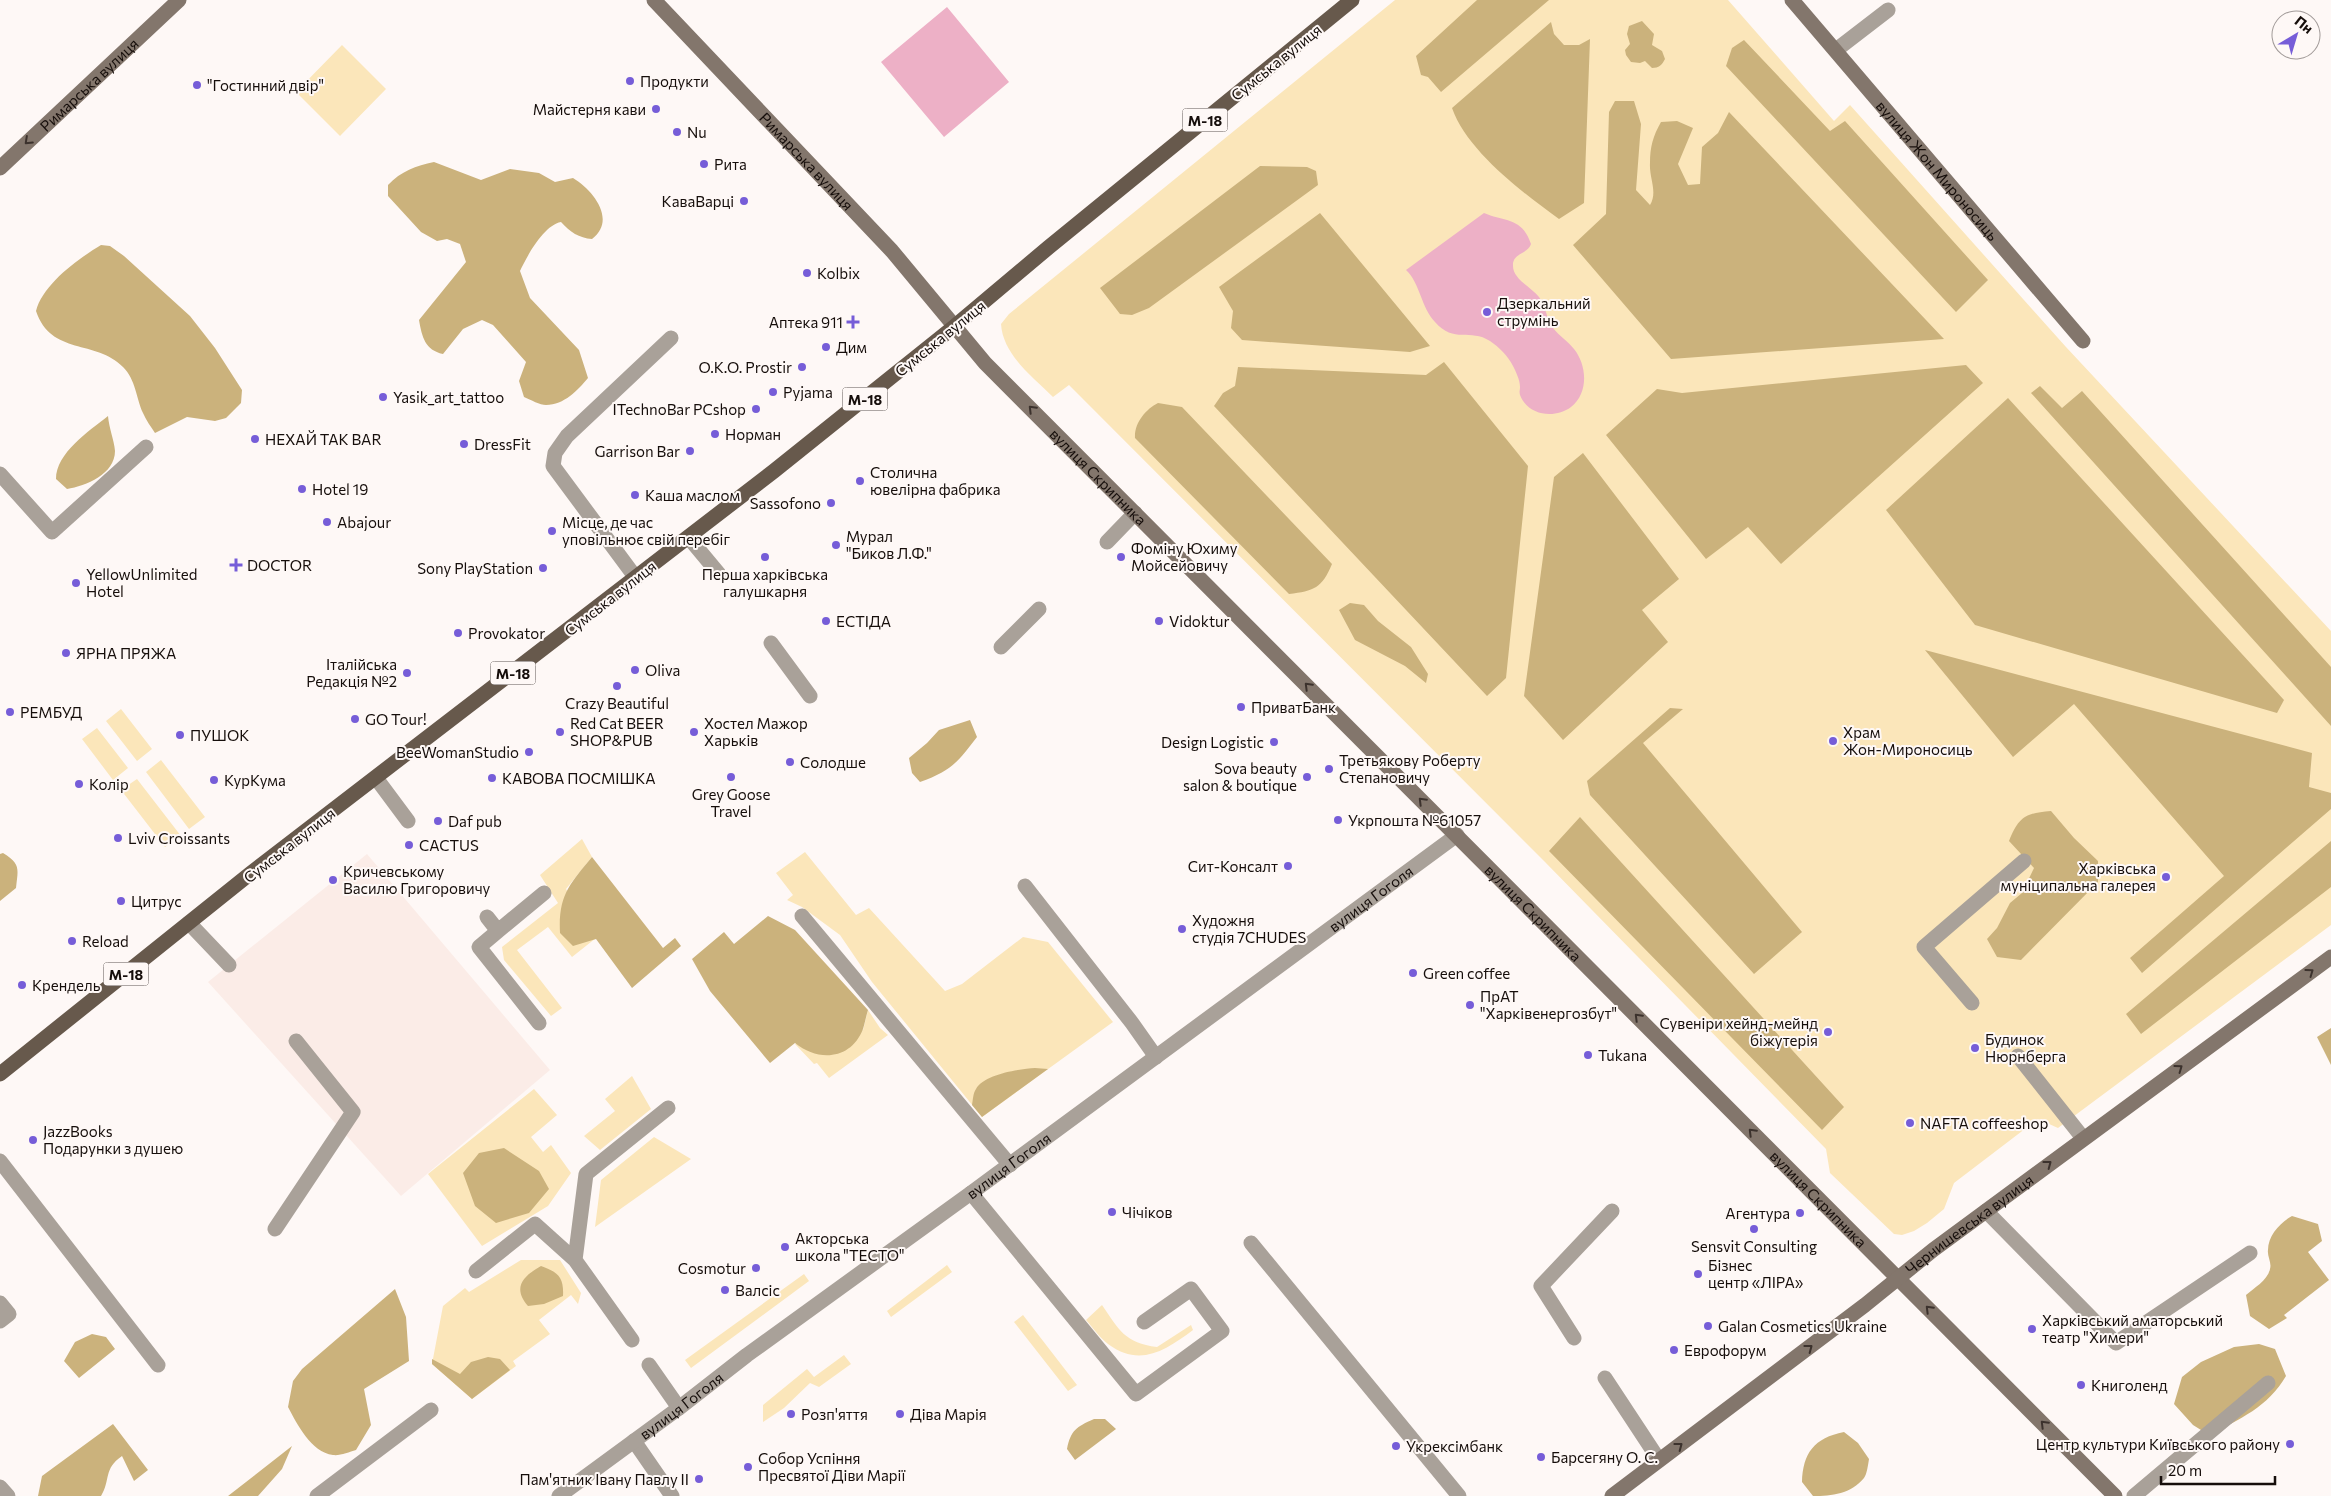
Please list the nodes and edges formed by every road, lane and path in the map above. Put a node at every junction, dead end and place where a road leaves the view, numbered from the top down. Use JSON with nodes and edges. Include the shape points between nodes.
{"nodes":[{"id":1,"x":179,"y":0,"type":"edge"},
{"id":2,"x":654,"y":0,"type":"edge"},
{"id":3,"x":1352,"y":0,"type":"edge"},
{"id":4,"x":1792,"y":0,"type":"edge"},
{"id":5,"x":1888,"y":10,"type":"dead end"},
{"id":6,"x":1836,"y":50,"type":"junction"},
{"id":7,"x":0,"y":168,"type":"edge"},
{"id":8,"x":955,"y":326,"type":"junction"},
{"id":9,"x":671,"y":338,"type":"dead end"},
{"id":10,"x":2083,"y":341,"type":"dead end"},
{"id":11,"x":146,"y":447,"type":"dead end"},
{"id":12,"x":0,"y":474,"type":"edge"},
{"id":13,"x":1136,"y":513,"type":"junction"},
{"id":14,"x":689,"y":538,"type":"junction"},
{"id":15,"x":1107,"y":542,"type":"dead end"},
{"id":16,"x":718,"y":574,"type":"dead end"},
{"id":17,"x":636,"y":578,"type":"junction"},
{"id":18,"x":1039,"y":609,"type":"dead end"},
{"id":19,"x":771,"y":643,"type":"dead end"},
{"id":20,"x":1001,"y":647,"type":"dead end"},
{"id":21,"x":810,"y":696,"type":"dead end"},
{"id":22,"x":376,"y":778,"type":"junction"},
{"id":23,"x":408,"y":822,"type":"dead end"},
{"id":24,"x":1457,"y":835,"type":"junction"},
{"id":25,"x":2024,"y":861,"type":"dead end"},
{"id":26,"x":1025,"y":886,"type":"dead end"},
{"id":27,"x":544,"y":893,"type":"dead end"},
{"id":28,"x":802,"y":916,"type":"dead end"},
{"id":29,"x":487,"y":917,"type":"dead end"},
{"id":30,"x":189,"y":923,"type":"junction"},
{"id":31,"x":498,"y":931,"type":"junction"},
{"id":32,"x":2331,"y":957,"type":"edge"},
{"id":33,"x":229,"y":965,"type":"dead end"},
{"id":34,"x":1972,"y":1003,"type":"dead end"},
{"id":35,"x":538,"y":1024,"type":"dead end"},
{"id":36,"x":296,"y":1041,"type":"dead end"},
{"id":37,"x":2018,"y":1056,"type":"dead end"},
{"id":38,"x":1156,"y":1057,"type":"junction"},
{"id":39,"x":0,"y":1074,"type":"edge"},
{"id":40,"x":668,"y":1108,"type":"dead end"},
{"id":41,"x":2083,"y":1138,"type":"junction"},
{"id":42,"x":0,"y":1161,"type":"edge"},
{"id":43,"x":1010,"y":1165,"type":"junction"},
{"id":44,"x":971,"y":1193,"type":"junction"},
{"id":45,"x":1612,"y":1211,"type":"dead end"},
{"id":46,"x":1986,"y":1211,"type":"junction"},
{"id":47,"x":274,"y":1229,"type":"dead end"},
{"id":48,"x":1251,"y":1243,"type":"dead end"},
{"id":49,"x":2250,"y":1253,"type":"dead end"},
{"id":50,"x":575,"y":1260,"type":"junction"},
{"id":51,"x":476,"y":1271,"type":"dead end"},
{"id":52,"x":1898,"y":1279,"type":"junction"},
{"id":53,"x":0,"y":1303,"type":"edge"},
{"id":54,"x":0,"y":1321,"type":"edge"},
{"id":55,"x":1144,"y":1322,"type":"dead end"},
{"id":56,"x":1574,"y":1338,"type":"dead end"},
{"id":57,"x":632,"y":1340,"type":"dead end"},
{"id":58,"x":158,"y":1365,"type":"dead end"},
{"id":59,"x":649,"y":1365,"type":"dead end"},
{"id":60,"x":1605,"y":1378,"type":"dead end"},
{"id":61,"x":2268,"y":1383,"type":"dead end"},
{"id":62,"x":679,"y":1408,"type":"junction"},
{"id":63,"x":432,"y":1410,"type":"dead end"},
{"id":64,"x":634,"y":1441,"type":"junction"},
{"id":65,"x":1660,"y":1460,"type":"junction"},
{"id":66,"x":0,"y":1487,"type":"edge"},
{"id":67,"x":8,"y":1496,"type":"edge"},
{"id":68,"x":317,"y":1496,"type":"edge"},
{"id":69,"x":559,"y":1496,"type":"edge"},
{"id":70,"x":672,"y":1496,"type":"edge"},
{"id":71,"x":1459,"y":1496,"type":"edge"},
{"id":72,"x":1612,"y":1496,"type":"edge"},
{"id":73,"x":2115,"y":1496,"type":"edge"},
{"id":74,"x":2134,"y":1496,"type":"edge"}],
"edges":[{"from":1,"to":7,"type":"street","name":"Римарська вулиця","one_way":true},
{"from":2,"to":8,"type":"street","name":"Римарська вулиця","via":[[892,251]]},
{"from":3,"to":8,"type":"main road","name":"Сумська вулиця","number":"М-18"},
{"from":4,"to":6,"type":"street","name":"вулиця Жон Мироносиць"},
{"from":5,"to":6,"type":"street"},
{"from":6,"to":10,"type":"street","name":"вулиця Жон Мироносиць"},
{"from":13,"to":8,"type":"street","name":"вулиця Скрипника","one_way":true,"via":[[986,363]]},
{"from":8,"to":14,"type":"main road","name":"Сумська вулиця","number":"М-18"},
{"from":9,"to":17,"type":"street","via":[[567,436],[555,453],[552,466]]},
{"from":11,"to":12,"type":"street","via":[[52,532]]},
{"from":13,"to":15,"type":"street"},
{"from":24,"to":13,"type":"street","name":"вулиця Скрипника","one_way":true},
{"from":14,"to":16,"type":"street"},
{"from":14,"to":17,"type":"main road","name":"Сумська вулиця","number":"М-18"},
{"from":17,"to":22,"type":"main road","name":"Сумська вулиця","number":"М-18"},
{"from":18,"to":20,"type":"street"},
{"from":19,"to":21,"type":"street"},
{"from":22,"to":23,"type":"street"},
{"from":22,"to":30,"type":"main road","name":"Сумська вулиця","number":"М-18"},
{"from":24,"to":38,"type":"street","name":"вулиця Гоголя"},
{"from":52,"to":24,"type":"street","name":"вулиця Скрипника","one_way":true},
{"from":25,"to":34,"type":"street","via":[[1924,947]]},
{"from":26,"to":38,"type":"street"},
{"from":27,"to":31,"type":"street"},
{"from":28,"to":43,"type":"street"},
{"from":29,"to":31,"type":"street"},
{"from":30,"to":33,"type":"street"},
{"from":30,"to":39,"type":"main road","name":"Сумська вулиця","number":"М-18"},
{"from":31,"to":35,"type":"street","via":[[479,947]]},
{"from":41,"to":32,"type":"street","name":"Чернишевська вулиця","one_way":true},
{"from":36,"to":47,"type":"street","via":[[353,1112]]},
{"from":37,"to":41,"type":"street"},
{"from":38,"to":43,"type":"street","name":"вулиця Гоголя"},
{"from":40,"to":50,"type":"street","via":[[586,1174]]},
{"from":46,"to":41,"type":"street","name":"Чернишевська вулиця","one_way":true},
{"from":42,"to":58,"type":"street"},
{"from":43,"to":44,"type":"street","name":"вулиця Гоголя"},
{"from":44,"to":55,"type":"street","via":[[1136,1394],[1222,1331],[1190,1289]]},
{"from":44,"to":62,"type":"street","name":"вулиця Гоголя"},
{"from":45,"to":56,"type":"street","via":[[1541,1286]]},
{"from":46,"to":49,"type":"street","via":[[2116,1343]]},
{"from":46,"to":52,"type":"street","name":"Чернишевська вулиця"},
{"from":48,"to":71,"type":"street"},
{"from":50,"to":51,"type":"street","via":[[536,1224]]},
{"from":50,"to":57,"type":"street"},
{"from":65,"to":52,"type":"street","name":"Чернишевська вулиця","one_way":true},
{"from":73,"to":52,"type":"street","name":"вулиця Скрипника","one_way":true},
{"from":53,"to":54,"type":"street","via":[[9,1314]]},
{"from":59,"to":62,"type":"street"},
{"from":60,"to":65,"type":"street"},
{"from":61,"to":74,"type":"street"},
{"from":62,"to":64,"type":"street","name":"вулиця Гоголя"},
{"from":63,"to":68,"type":"street"},
{"from":64,"to":69,"type":"street","name":"вулиця Гоголя"},
{"from":64,"to":70,"type":"street"},
{"from":65,"to":72,"type":"street","name":"Чернишевська вулиця"},
{"from":66,"to":67,"type":"street"}]}
